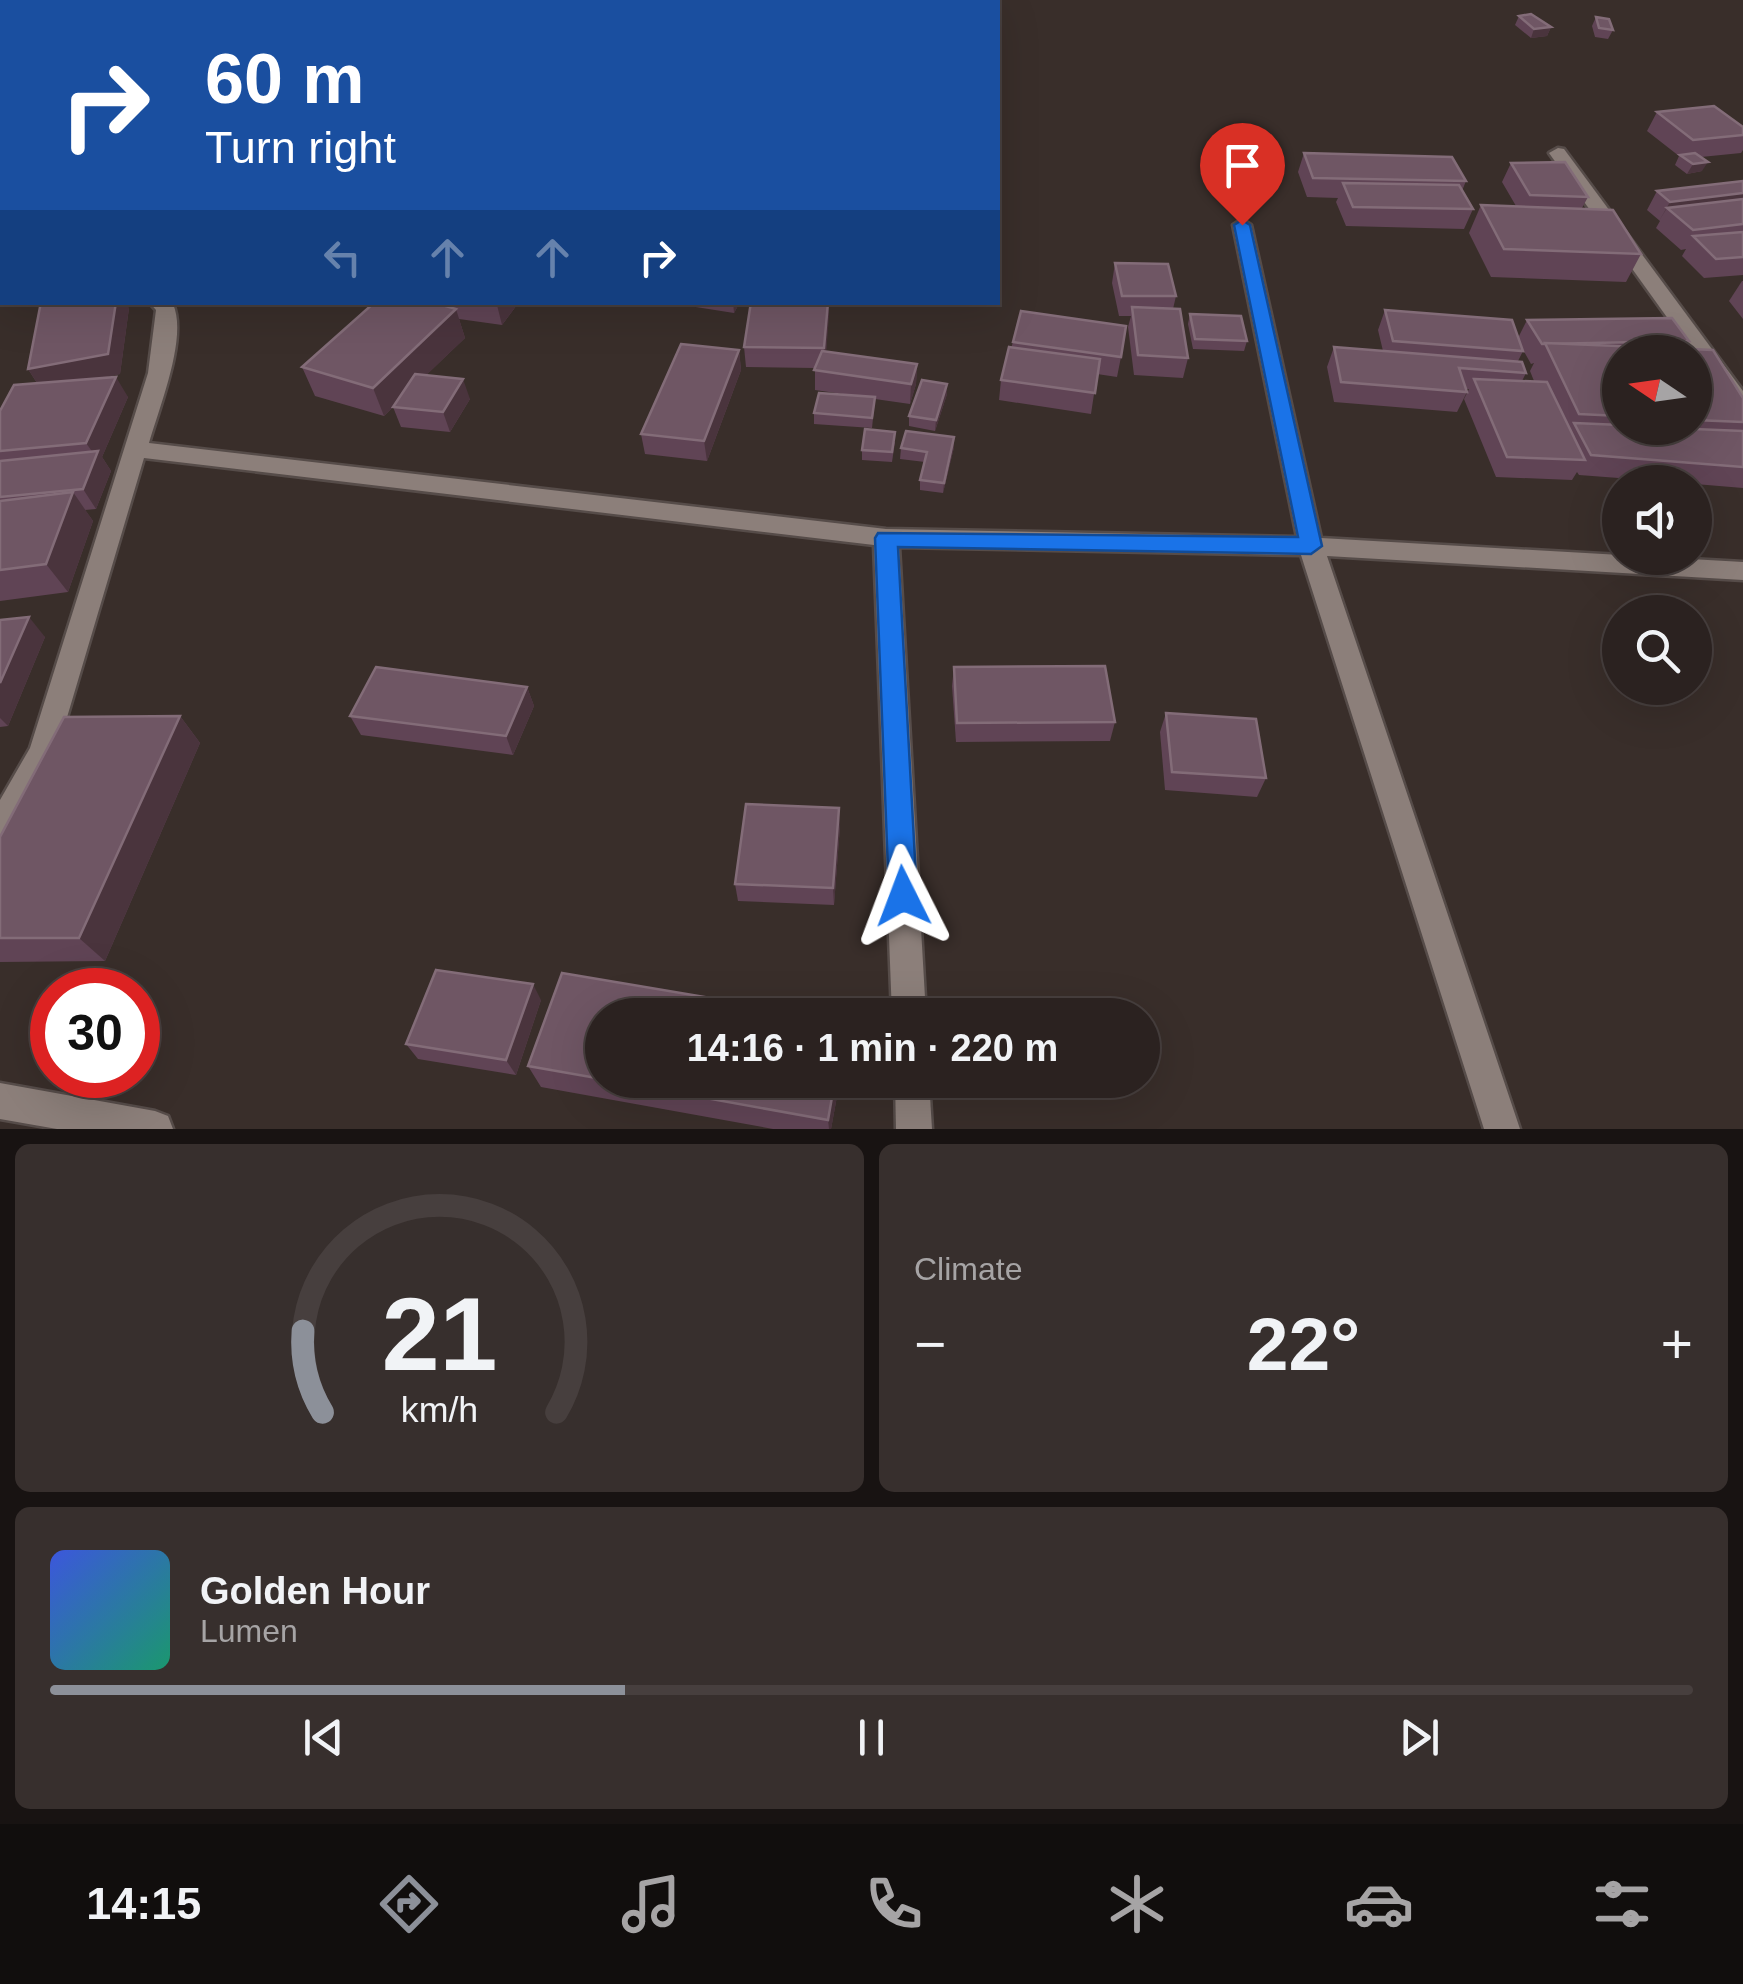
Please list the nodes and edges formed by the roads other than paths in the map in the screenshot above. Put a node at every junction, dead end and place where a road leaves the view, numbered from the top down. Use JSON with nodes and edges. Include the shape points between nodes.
{"nodes":[{"id":1,"x":1558,"y":152,"type":"dead end"},
{"id":2,"x":1242,"y":225,"type":"dead end"},
{"id":3,"x":162,"y":305,"type":"edge"},
{"id":4,"x":1743,"y":407,"type":"edge"},
{"id":5,"x":136,"y":449,"type":"junction"},
{"id":6,"x":886,"y":538,"type":"junction"},
{"id":7,"x":1311,"y":546,"type":"junction"},
{"id":8,"x":1743,"y":571,"type":"edge"},
{"id":9,"x":0,"y":828,"type":"edge"},
{"id":10,"x":908,"y":998,"type":"edge"},
{"id":11,"x":913,"y":1098,"type":"edge"},
{"id":12,"x":0,"y":1101,"type":"edge"},
{"id":13,"x":154,"y":1129,"type":"edge"},
{"id":14,"x":914,"y":1129,"type":"edge"},
{"id":15,"x":1502,"y":1129,"type":"edge"}],
"edges":[{"from":1,"to":4,"type":"street"},
{"from":2,"to":7,"type":"street"},
{"from":3,"to":5,"type":"street","via":[[167,327],[159,373]]},
{"from":5,"to":6,"type":"street"},
{"from":5,"to":9,"type":"street","via":[[43,750]]},
{"from":6,"to":7,"type":"street"},
{"from":6,"to":10,"type":"street"},
{"from":7,"to":8,"type":"street"},
{"from":7,"to":15,"type":"street"},
{"from":11,"to":14,"type":"street"},
{"from":12,"to":13,"type":"street"}]}
